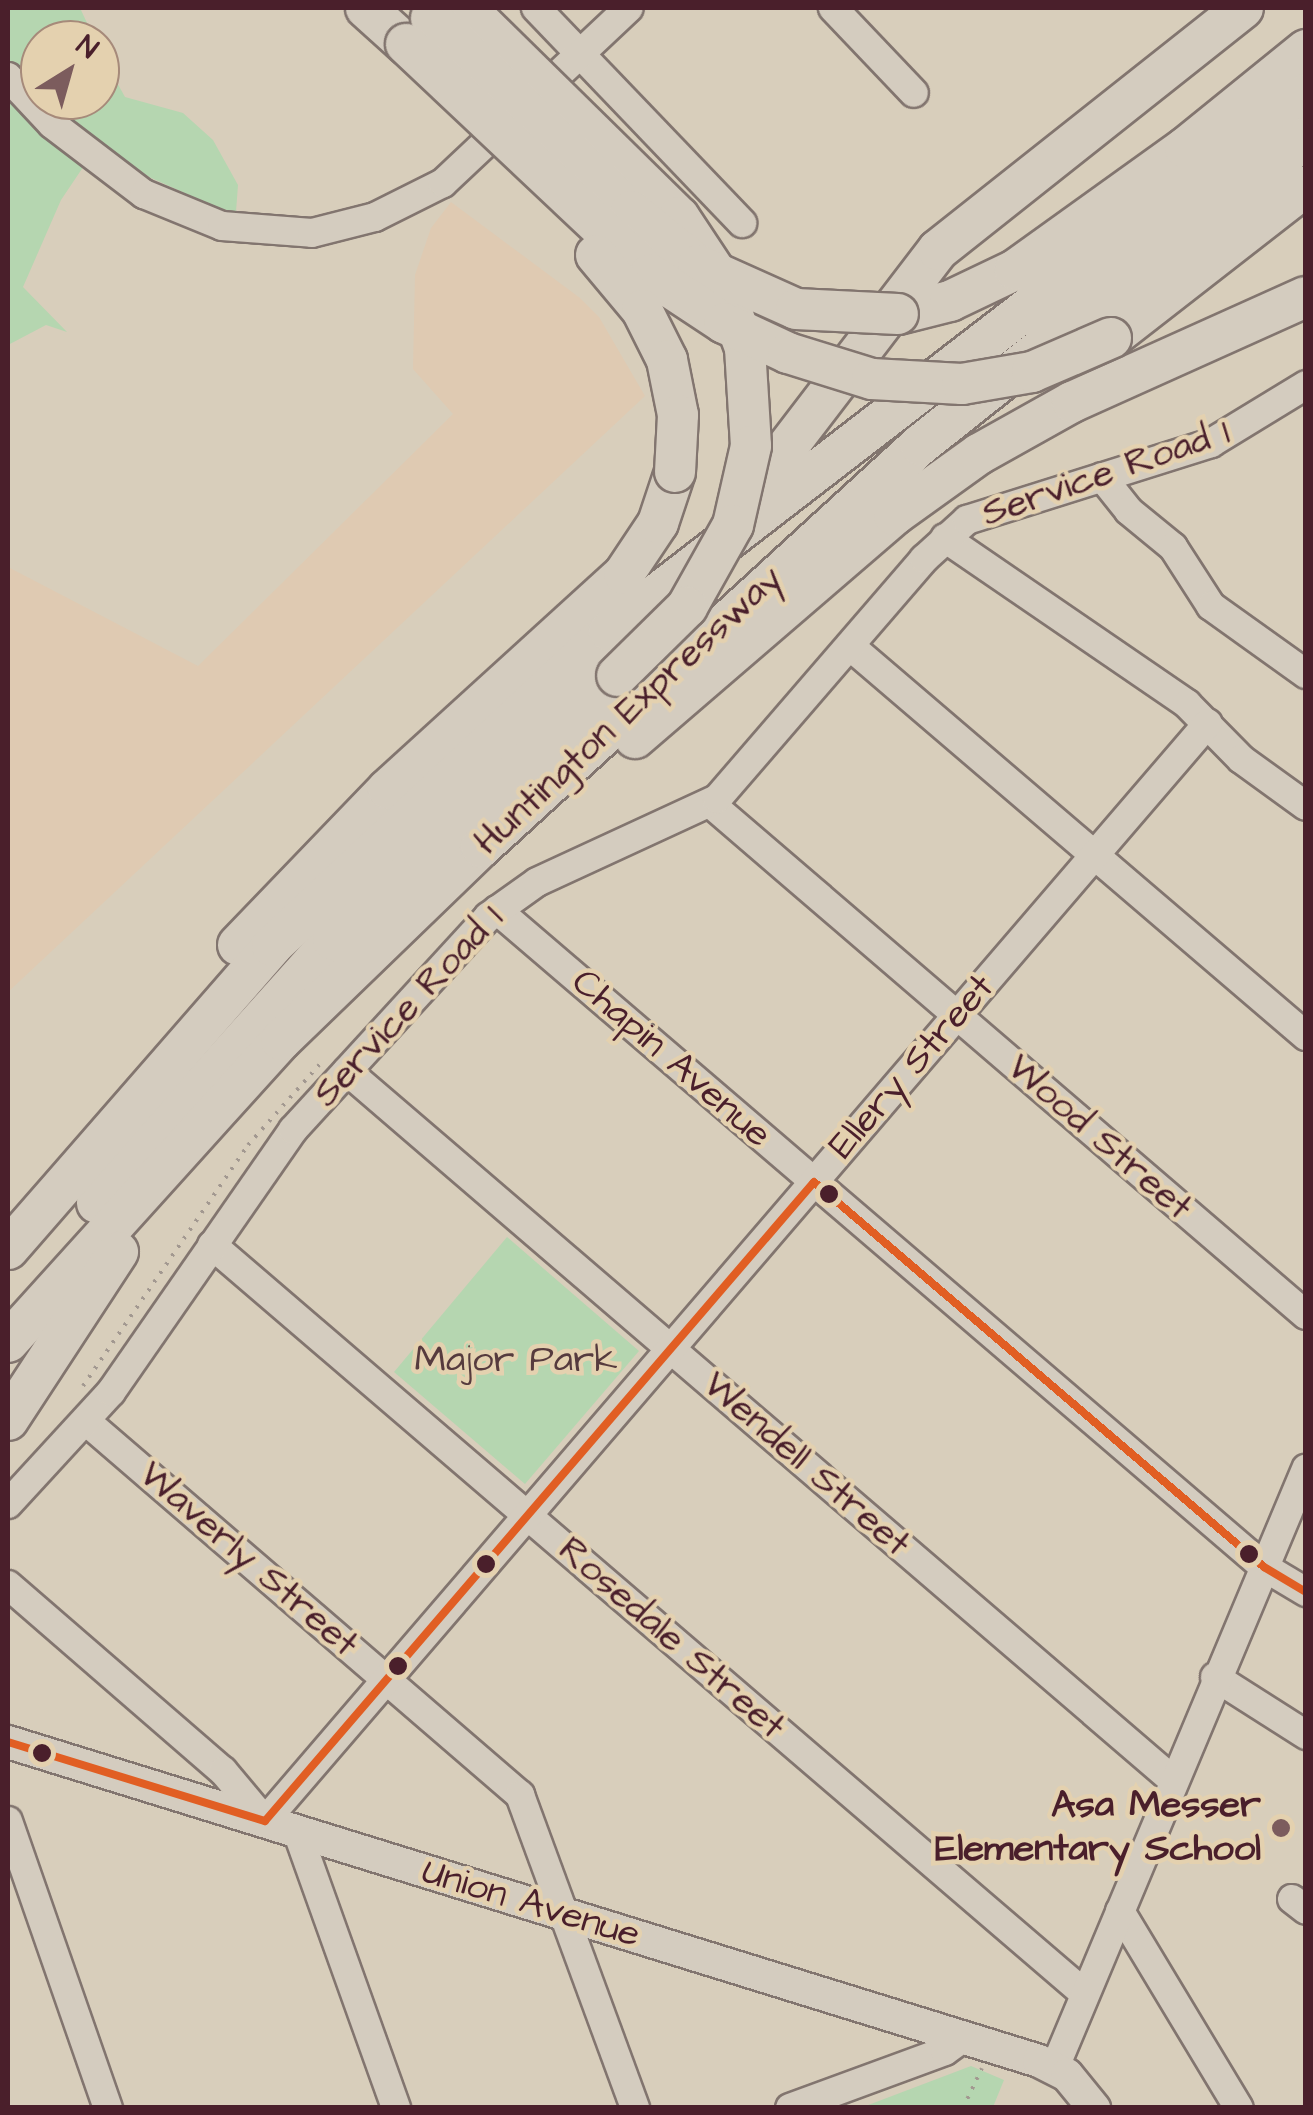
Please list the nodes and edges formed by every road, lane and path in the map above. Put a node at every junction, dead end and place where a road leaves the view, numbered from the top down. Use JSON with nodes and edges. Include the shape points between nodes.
{"nodes":[{"id":1,"x":366,"y":8,"type":"edge"},
{"id":2,"x":536,"y":8,"type":"edge"},
{"id":3,"x":629,"y":8,"type":"edge"},
{"id":4,"x":834,"y":8,"type":"edge"},
{"id":5,"x":1243,"y":8,"type":"edge"},
{"id":6,"x":431,"y":19,"type":"edge"},
{"id":7,"x":1306,"y":50,"type":"edge"},
{"id":8,"x":580,"y":54,"type":"junction"},
{"id":9,"x":8,"y":77,"type":"edge"},
{"id":10,"x":914,"y":93,"type":"dead end"},
{"id":11,"x":1306,"y":94,"type":"edge"},
{"id":12,"x":1306,"y":138,"type":"edge"},
{"id":13,"x":1300,"y":192,"type":"edge"},
{"id":14,"x":742,"y":222,"type":"dead end"},
{"id":15,"x":1306,"y":296,"type":"edge"},
{"id":16,"x":1306,"y":385,"type":"edge"},
{"id":17,"x":1102,"y":477,"type":"junction"},
{"id":18,"x":944,"y":538,"type":"junction"},
{"id":19,"x":692,"y":565,"type":"junction"},
{"id":20,"x":850,"y":646,"type":"junction"},
{"id":21,"x":1306,"y":674,"type":"edge"},
{"id":22,"x":1208,"y":723,"type":"junction"},
{"id":23,"x":711,"y":804,"type":"junction"},
{"id":24,"x":1306,"y":806,"type":"edge"},
{"id":25,"x":482,"y":847,"type":"junction"},
{"id":26,"x":1094,"y":856,"type":"junction"},
{"id":27,"x":496,"y":910,"type":"junction"},
{"id":28,"x":957,"y":1016,"type":"junction"},
{"id":29,"x":1306,"y":1036,"type":"edge"},
{"id":30,"x":256,"y":1066,"type":"junction"},
{"id":31,"x":347,"y":1071,"type":"junction"},
{"id":32,"x":94,"y":1145,"type":"junction"},
{"id":33,"x":814,"y":1182,"type":"junction"},
{"id":34,"x":8,"y":1217,"type":"edge"},
{"id":35,"x":212,"y":1245,"type":"junction"},
{"id":36,"x":8,"y":1249,"type":"edge"},
{"id":37,"x":1306,"y":1315,"type":"edge"},
{"id":38,"x":8,"y":1316,"type":"edge"},
{"id":39,"x":8,"y":1342,"type":"edge"},
{"id":40,"x":671,"y":1349,"type":"junction"},
{"id":41,"x":8,"y":1420,"type":"edge"},
{"id":42,"x":87,"y":1422,"type":"junction"},
{"id":43,"x":1306,"y":1469,"type":"edge"},
{"id":44,"x":8,"y":1504,"type":"edge"},
{"id":45,"x":527,"y":1516,"type":"junction"},
{"id":46,"x":1264,"y":1567,"type":"junction"},
{"id":47,"x":8,"y":1585,"type":"edge"},
{"id":48,"x":1306,"y":1592,"type":"edge"},
{"id":49,"x":1215,"y":1677,"type":"junction"},
{"id":50,"x":386,"y":1679,"type":"junction"},
{"id":51,"x":1306,"y":1735,"type":"edge"},
{"id":52,"x":8,"y":1742,"type":"edge"},
{"id":53,"x":1174,"y":1781,"type":"junction"},
{"id":54,"x":8,"y":1821,"type":"edge"},
{"id":55,"x":264,"y":1821,"type":"junction"},
{"id":56,"x":297,"y":1831,"type":"junction"},
{"id":57,"x":1120,"y":1911,"type":"junction"},
{"id":58,"x":565,"y":1914,"type":"junction"},
{"id":59,"x":1085,"y":1994,"type":"junction"},
{"id":60,"x":964,"y":2037,"type":"junction"},
{"id":61,"x":984,"y":2064,"type":"dead end"},
{"id":62,"x":1055,"y":2067,"type":"junction"},
{"id":63,"x":108,"y":2108,"type":"edge"},
{"id":64,"x":396,"y":2108,"type":"edge"},
{"id":65,"x":634,"y":2108,"type":"edge"},
{"id":66,"x":790,"y":2108,"type":"edge"},
{"id":67,"x":963,"y":2108,"type":"edge"},
{"id":68,"x":1094,"y":2108,"type":"edge"},
{"id":69,"x":1240,"y":2108,"type":"edge"}],
"edges":[{"from":1,"to":6,"type":"highway"},
{"from":2,"to":8,"type":"street"},
{"from":3,"to":8,"type":"street"},
{"from":4,"to":10,"type":"street"},
{"from":5,"to":19,"type":"highway","via":[[938,250]]},
{"from":6,"to":7,"type":"highway","bridge":true,"via":[[631,211],[698,265],[796,309],[898,314],[950,302],[1015,270],[1185,148]]},
{"from":6,"to":13,"type":"highway","bridge":true,"via":[[636,263],[709,314],[788,353],[872,379],[962,384],[1032,372],[1111,338]]},
{"from":6,"to":32,"type":"highway","bridge":true,"via":[[649,322],[677,400],[675,472],[658,523],[624,574],[308,868],[156,1039]]},
{"from":6,"to":38,"type":"highway","bridge":true,"via":[[680,217],[720,279],[745,348],[751,446],[733,524],[698,592],[286,988],[149,1139]]},
{"from":8,"to":9,"type":"street","via":[[454,174],[375,217],[295,234],[202,220],[118,179]]},
{"from":8,"to":14,"type":"street"},
{"from":11,"to":19,"type":"highway","name":"Huntington Expressway"},
{"from":12,"to":25,"type":"highway","name":"Huntington Expressway","via":[[907,457]]},
{"from":15,"to":25,"type":"highway","via":[[1072,402],[979,454],[894,515],[618,752]]},
{"from":16,"to":17,"type":"street","name":"Service Road 1","via":[[1227,437]]},
{"from":17,"to":18,"type":"street","name":"Service Road 1","via":[[990,508]]},
{"from":17,"to":21,"type":"street","via":[[1128,511],[1174,547],[1211,606]]},
{"from":18,"to":20,"type":"street","name":"Service Road 1"},
{"from":18,"to":22,"type":"street"},
{"from":19,"to":32,"type":"highway","name":"Huntington Expressway","via":[[610,631],[348,870]]},
{"from":20,"to":23,"type":"street","name":"Service Road 1"},
{"from":20,"to":26,"type":"street"},
{"from":22,"to":24,"type":"street","via":[[1240,759]]},
{"from":22,"to":26,"type":"street","name":"Ellery Street"},
{"from":23,"to":27,"type":"street","name":"Service Road 1","via":[[548,877]]},
{"from":23,"to":28,"type":"street","name":"Wood Street"},
{"from":25,"to":30,"type":"highway","name":"Huntington Expressway"},
{"from":26,"to":28,"type":"street","name":"Ellery Street"},
{"from":26,"to":29,"type":"street"},
{"from":27,"to":31,"type":"street","name":"Service Road 1"},
{"from":27,"to":33,"type":"street","name":"Chapin Avenue"},
{"from":28,"to":33,"type":"street","name":"Ellery Street"},
{"from":28,"to":37,"type":"street","name":"Wood Street"},
{"from":30,"to":39,"type":"highway","name":"Huntington Expressway"},
{"from":30,"to":41,"type":"highway","via":[[85,1297]]},
{"from":31,"to":35,"type":"street","name":"Service Road 1","via":[[281,1144]]},
{"from":31,"to":40,"type":"street","name":"Wendell Street"},
{"from":32,"to":34,"type":"highway"},
{"from":32,"to":36,"type":"highway","name":"Huntington Expressway"},
{"from":33,"to":40,"type":"street","name":"Ellery Street"},
{"from":33,"to":46,"type":"street","name":"Chapin Avenue"},
{"from":35,"to":42,"type":"street","name":"Service Road 1"},
{"from":35,"to":45,"type":"street","name":"Rosedale Street"},
{"from":40,"to":45,"type":"street","name":"Ellery Street"},
{"from":40,"to":53,"type":"street","name":"Wendell Street"},
{"from":42,"to":44,"type":"street","name":"Service Road 1"},
{"from":42,"to":50,"type":"street","name":"Waverly Street"},
{"from":43,"to":46,"type":"street"},
{"from":45,"to":50,"type":"street","name":"Ellery Street"},
{"from":45,"to":59,"type":"street","name":"Rosedale Street"},
{"from":46,"to":48,"type":"street","name":"Chapin Avenue"},
{"from":46,"to":49,"type":"street"},
{"from":47,"to":55,"type":"street","via":[[223,1771]]},
{"from":49,"to":51,"type":"street"},
{"from":49,"to":53,"type":"street"},
{"from":50,"to":55,"type":"street","name":"Ellery Street"},
{"from":50,"to":58,"type":"street","name":"Waverly Street","via":[[520,1795]]},
{"from":52,"to":55,"type":"main road","name":"Union Avenue"},
{"from":53,"to":57,"type":"street"},
{"from":54,"to":63,"type":"street"},
{"from":55,"to":56,"type":"main road","name":"Union Avenue"},
{"from":56,"to":58,"type":"main road","name":"Union Avenue"},
{"from":56,"to":64,"type":"street"},
{"from":57,"to":59,"type":"street"},
{"from":57,"to":69,"type":"street"},
{"from":58,"to":60,"type":"main road","name":"Union Avenue"},
{"from":58,"to":65,"type":"street","name":"Waverly Street"},
{"from":59,"to":62,"type":"street"},
{"from":60,"to":62,"type":"main road","name":"Union Avenue"},
{"from":60,"to":66,"type":"street","via":[[946,2051]]},
{"from":61,"to":67,"type":"path"},
{"from":62,"to":68,"type":"main road"}]}
